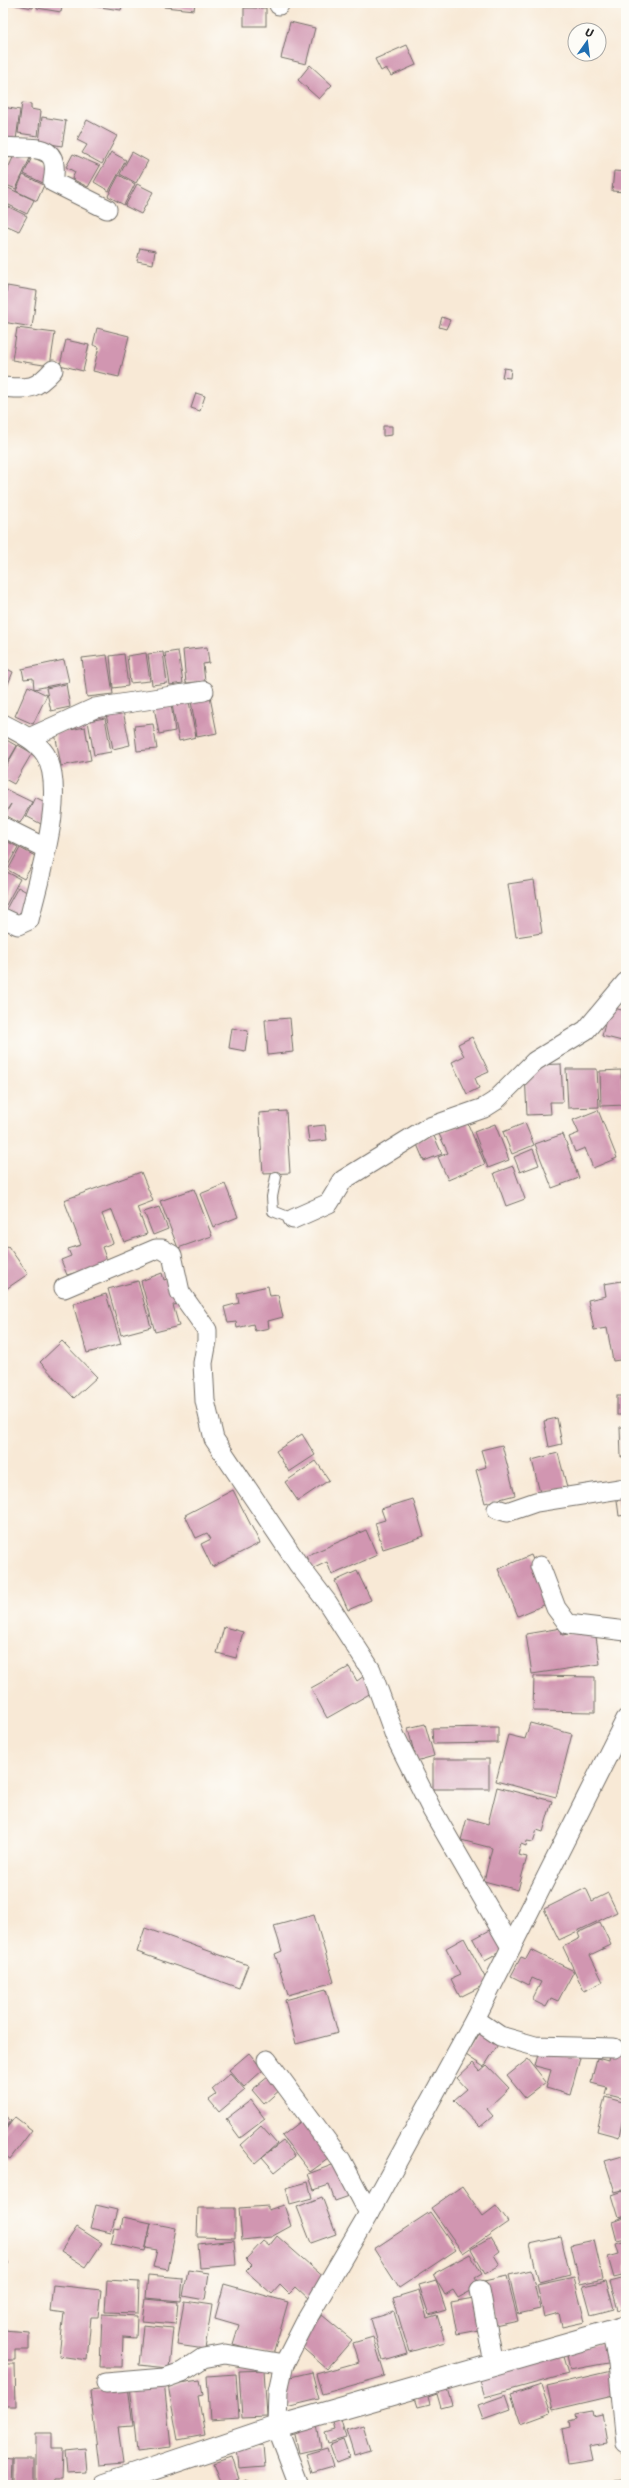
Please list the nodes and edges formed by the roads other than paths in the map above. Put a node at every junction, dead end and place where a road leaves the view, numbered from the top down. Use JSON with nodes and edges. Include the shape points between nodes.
{"nodes":[{"id":1,"x":3,"y":147,"type":"edge"},
{"id":2,"x":107,"y":209,"type":"dead end"},
{"id":3,"x":53,"y":370,"type":"dead end"},
{"id":4,"x":3,"y":387,"type":"edge"},
{"id":5,"x":204,"y":691,"type":"dead end"},
{"id":6,"x":3,"y":724,"type":"edge"},
{"id":7,"x":29,"y":738,"type":"junction"},
{"id":8,"x":3,"y":827,"type":"edge"},
{"id":9,"x":45,"y":848,"type":"junction"},
{"id":10,"x":3,"y":918,"type":"edge"},
{"id":11,"x":626,"y":982,"type":"edge"},
{"id":12,"x":276,"y":1177,"type":"dead end"},
{"id":13,"x":293,"y":1220,"type":"joint"},
{"id":14,"x":64,"y":1288,"type":"dead end"},
{"id":15,"x":626,"y":1488,"type":"edge"},
{"id":16,"x":497,"y":1509,"type":"dead end"},
{"id":17,"x":540,"y":1566,"type":"dead end"},
{"id":18,"x":626,"y":1630,"type":"edge"},
{"id":19,"x":626,"y":1720,"type":"edge"},
{"id":20,"x":511,"y":1946,"type":"junction"},
{"id":21,"x":475,"y":2019,"type":"junction"},
{"id":22,"x":614,"y":2048,"type":"dead end"},
{"id":23,"x":267,"y":2060,"type":"dead end"},
{"id":24,"x":369,"y":2213,"type":"junction"},
{"id":25,"x":480,"y":2290,"type":"dead end"},
{"id":26,"x":618,"y":2330,"type":"edge"},
{"id":27,"x":284,"y":2364,"type":"junction"},
{"id":28,"x":494,"y":2364,"type":"junction"},
{"id":29,"x":106,"y":2384,"type":"dead end"},
{"id":30,"x":277,"y":2427,"type":"junction"},
{"id":31,"x":626,"y":2444,"type":"edge"},
{"id":32,"x":105,"y":2485,"type":"edge"},
{"id":33,"x":300,"y":2485,"type":"edge"}],
"edges":[{"from":1,"to":2,"type":"street","via":[[46,151],[52,156],[56,166],[53,182]]},
{"from":3,"to":4,"type":"street","via":[[36,386]]},
{"from":5,"to":7,"type":"street","via":[[95,708]]},
{"from":6,"to":7,"type":"street"},
{"from":7,"to":9,"type":"street","via":[[48,760],[54,794]]},
{"from":8,"to":9,"type":"street"},
{"from":9,"to":10,"type":"street","via":[[29,920],[18,924]]},
{"from":11,"to":13,"type":"street","via":[[586,1030],[535,1061],[495,1102],[427,1128],[343,1180],[329,1203]]},
{"from":12,"to":13,"type":"lane","via":[[272,1197],[273,1211]]},
{"from":14,"to":20,"type":"street","via":[[156,1249],[162,1249],[172,1255],[180,1292],[207,1330],[203,1363],[205,1401],[214,1439],[371,1670],[395,1736],[432,1810]]},
{"from":15,"to":16,"type":"street","via":[[536,1502],[507,1512]]},
{"from":17,"to":18,"type":"street","via":[[556,1608],[568,1624]]},
{"from":19,"to":20,"type":"street"},
{"from":20,"to":21,"type":"street"},
{"from":21,"to":22,"type":"street","via":[[500,2036],[535,2046]]},
{"from":21,"to":24,"type":"street"},
{"from":23,"to":24,"type":"street","via":[[341,2160]]},
{"from":24,"to":27,"type":"street","via":[[307,2319]]},
{"from":25,"to":28,"type":"street"},
{"from":26,"to":28,"type":"street"},
{"from":26,"to":31,"type":"street","via":[[618,2362]]},
{"from":27,"to":29,"type":"street","via":[[225,2354],[203,2358],[182,2372],[165,2378]]},
{"from":27,"to":30,"type":"street","via":[[278,2391]]},
{"from":28,"to":30,"type":"street"},
{"from":30,"to":32,"type":"street"},
{"from":30,"to":33,"type":"street"}]}
